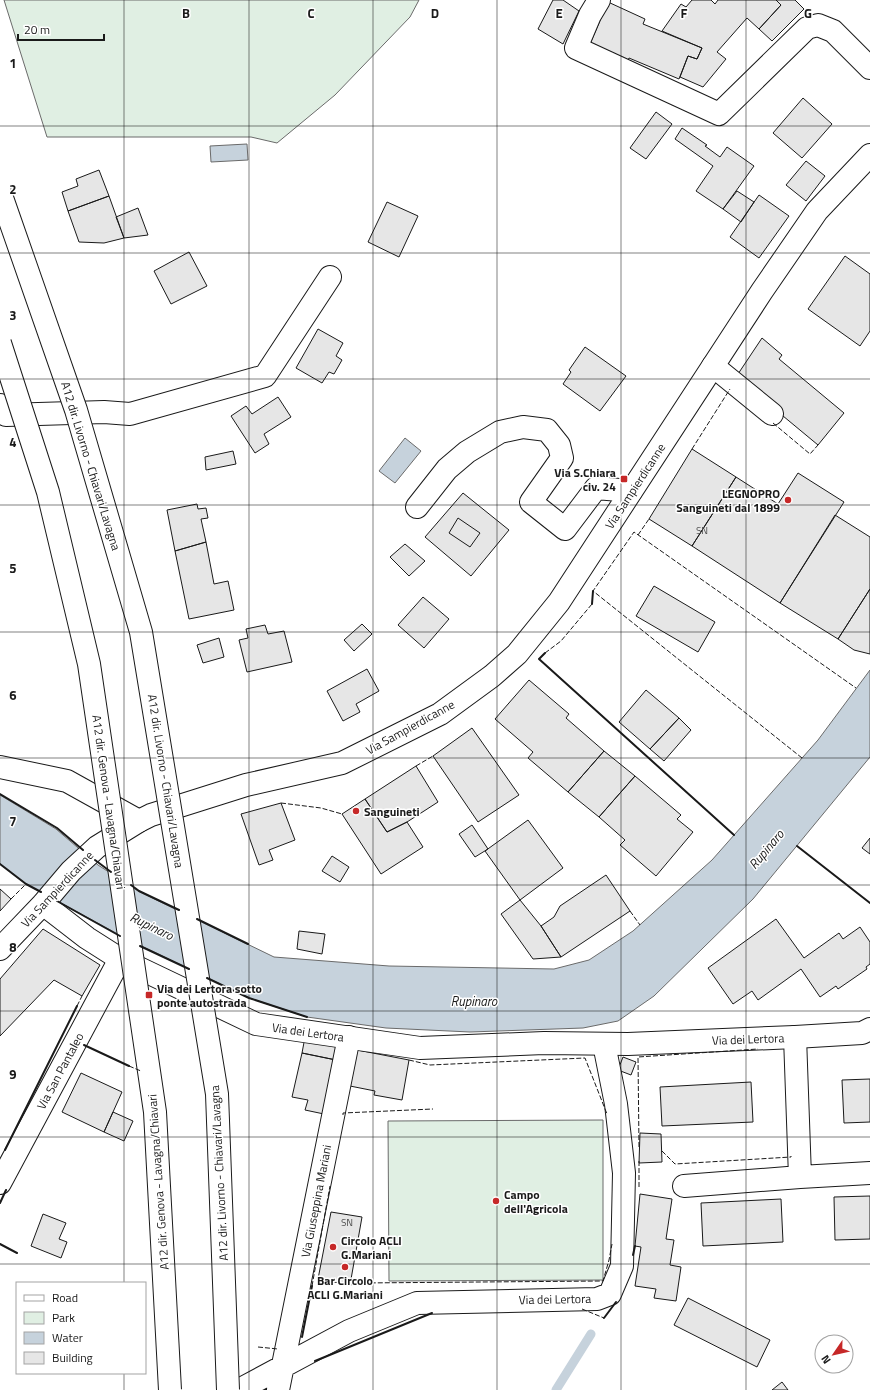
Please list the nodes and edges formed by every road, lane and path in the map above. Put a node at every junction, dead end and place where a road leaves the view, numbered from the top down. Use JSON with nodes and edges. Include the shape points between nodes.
{"nodes":[{"id":1,"x":600,"y":0,"type":"edge"},
{"id":2,"x":870,"y":68,"type":"edge"},
{"id":3,"x":870,"y":155,"type":"edge"},
{"id":4,"x":0,"y":192,"type":"edge"},
{"id":5,"x":330,"y":277,"type":"dead end"},
{"id":6,"x":0,"y":343,"type":"edge"},
{"id":7,"x":713,"y":366,"type":"junction"},
{"id":8,"x":0,"y":405,"type":"edge"},
{"id":9,"x":772,"y":414,"type":"dead end"},
{"id":10,"x":631,"y":491,"type":"junction"},
{"id":11,"x":417,"y":507,"type":"dead end"},
{"id":12,"x":0,"y":767,"type":"edge"},
{"id":13,"x":138,"y":821,"type":"junction"},
{"id":14,"x":44,"y":904,"type":"junction"},
{"id":15,"x":0,"y":949,"type":"edge"},
{"id":16,"x":120,"y":959,"type":"junction"},
{"id":17,"x":870,"y":1029,"type":"edge"},
{"id":18,"x":349,"y":1037,"type":"junction"},
{"id":19,"x":795,"y":1037,"type":"junction"},
{"id":20,"x":604,"y":1044,"type":"junction"},
{"id":21,"x":870,"y":1173,"type":"edge"},
{"id":22,"x":800,"y":1177,"type":"junction"},
{"id":23,"x":0,"y":1183,"type":"edge"},
{"id":24,"x":684,"y":1186,"type":"dead end"},
{"id":25,"x":283,"y":1365,"type":"junction"},
{"id":26,"x":170,"y":1390,"type":"edge"},
{"id":27,"x":228,"y":1390,"type":"edge"},
{"id":28,"x":239,"y":1390,"type":"edge"},
{"id":29,"x":278,"y":1390,"type":"edge"}],
"edges":[{"from":1,"to":2,"type":"main road","via":[[590,14],[576,48],[718,114],[807,28],[818,25],[833,31]]},
{"from":3,"to":7,"type":"main road","name":"Via Sampierdicanne","via":[[817,211]]},
{"from":4,"to":27,"type":"main road","name":"A12 dir. Livorno - Chiavari/Lavagna","bridge":true,"via":[[76,410],[141,632],[217,1094]]},
{"from":5,"to":8,"type":"main road","via":[[266,376],[130,414],[104,412],[6,415]]},
{"from":6,"to":26,"type":"main road","name":"A12 dir. Genova - Lavagna/Chiavari","bridge":true,"via":[[48,492],[89,664],[155,1112]]},
{"from":7,"to":9,"type":"main road"},
{"from":7,"to":10,"type":"main road","name":"Via Sampierdicanne"},
{"from":10,"to":11,"type":"main road","via":[[596,488],[565,529],[530,502],[562,458],[559,445],[547,430],[523,427],[500,432],[467,452],[447,469]]},
{"from":10,"to":13,"type":"main road","name":"Via Sampierdicanne","via":[[559,602],[517,654],[440,714],[342,763],[246,785]]},
{"from":12,"to":13,"type":"main road","via":[[67,781]]},
{"from":13,"to":14,"type":"main road","name":"Via Sampierdicanne","via":[[97,847],[71,871]]},
{"from":14,"to":15,"type":"main road","name":"Via Sampierdicanne"},
{"from":14,"to":16,"type":"main road","name":"Via dei Lertora","via":[[87,938]]},
{"from":16,"to":18,"type":"main road","name":"Via dei Lertora","via":[[256,1024]]},
{"from":16,"to":23,"type":"main road","name":"Via San Pantaleo"},
{"from":17,"to":19,"type":"main road","name":"Via dei Lertora","via":[[862,1032]]},
{"from":18,"to":20,"type":"main road","name":"Via dei Lertora","via":[[420,1048],[544,1043]]},
{"from":18,"to":25,"type":"main road","name":"Via Giuseppina Mariani"},
{"from":19,"to":20,"type":"main road","name":"Via dei Lertora"},
{"from":19,"to":22,"type":"main road","name":"Via dei Lertora"},
{"from":20,"to":25,"type":"main road","name":"Via dei Lertora","via":[[616,1104],[624,1173],[622,1266],[610,1294],[597,1298],[417,1303],[349,1331]]},
{"from":21,"to":22,"type":"main road"},
{"from":22,"to":24,"type":"main road"},
{"from":25,"to":28,"type":"main road","name":"Via dei Lertora"},
{"from":25,"to":29,"type":"main road","name":"Via Giuseppina Mariani"}]}
